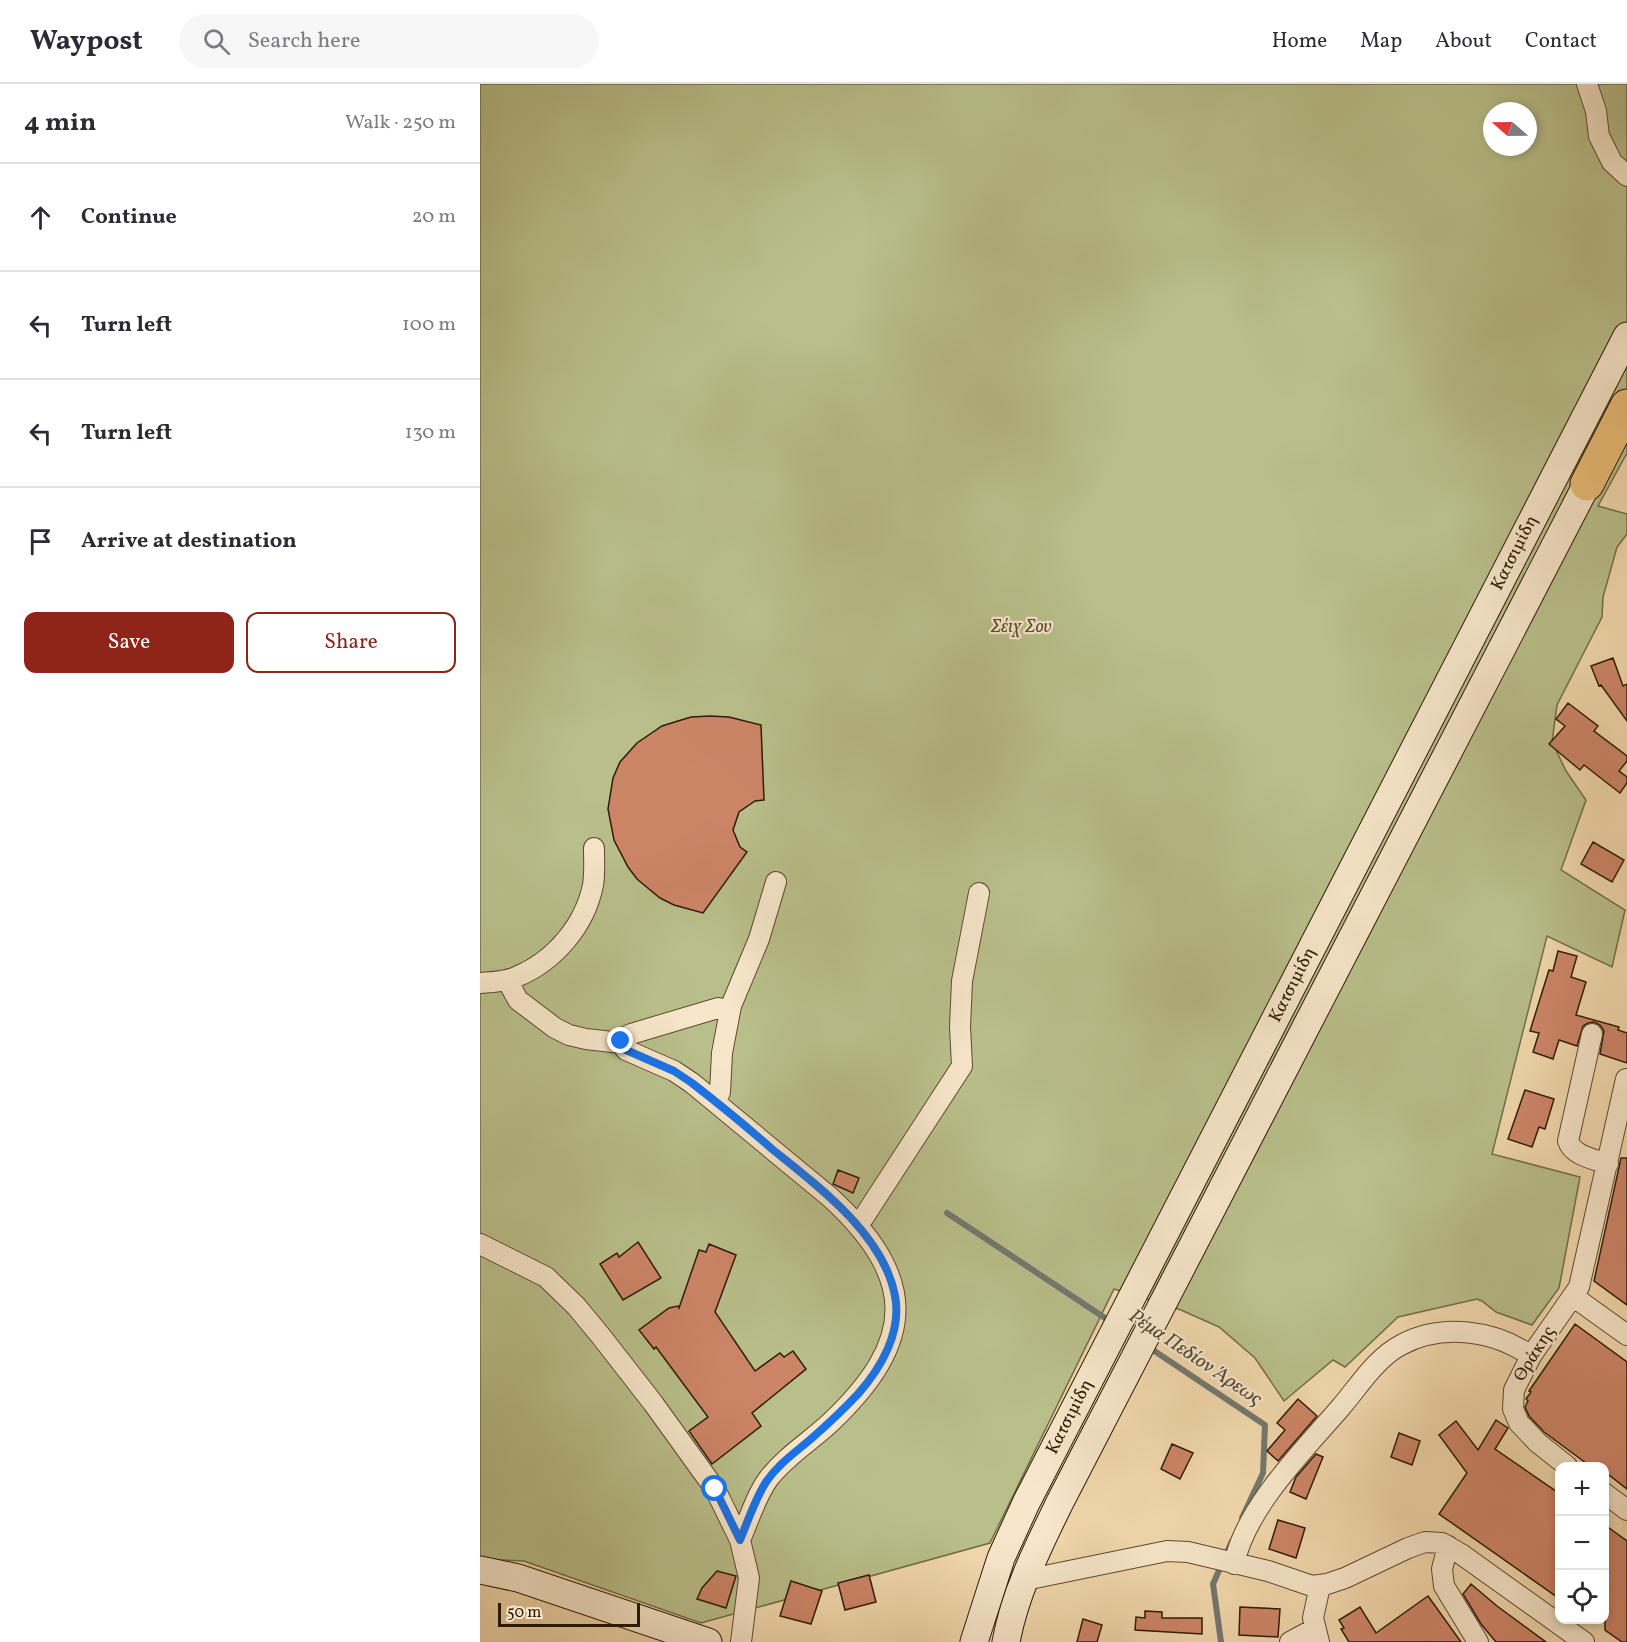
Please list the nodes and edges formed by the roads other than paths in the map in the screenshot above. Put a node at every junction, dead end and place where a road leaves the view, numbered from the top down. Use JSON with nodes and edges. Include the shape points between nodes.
{"nodes":[{"id":1,"x":1587,"y":84,"type":"edge"},
{"id":2,"x":1627,"y":176,"type":"edge"},
{"id":3,"x":1627,"y":336,"type":"edge"},
{"id":4,"x":1627,"y":406,"type":"edge"},
{"id":5,"x":1587,"y":483,"type":"joint"},
{"id":6,"x":594,"y":848,"type":"dead end"},
{"id":7,"x":776,"y":882,"type":"dead end"},
{"id":8,"x":980,"y":893,"type":"dead end"},
{"id":9,"x":507,"y":980,"type":"junction"},
{"id":10,"x":480,"y":983,"type":"edge"},
{"id":11,"x":731,"y":1006,"type":"junction"},
{"id":12,"x":1592,"y":1034,"type":"dead end"},
{"id":13,"x":621,"y":1044,"type":"junction"},
{"id":14,"x":1626,"y":1079,"type":"edge"},
{"id":15,"x":716,"y":1102,"type":"junction"},
{"id":16,"x":1620,"y":1143,"type":"edge"},
{"id":17,"x":1608,"y":1164,"type":"junction"},
{"id":18,"x":858,"y":1226,"type":"junction"},
{"id":19,"x":480,"y":1244,"type":"edge"},
{"id":20,"x":1574,"y":1297,"type":"junction"},
{"id":21,"x":1627,"y":1335,"type":"edge"},
{"id":22,"x":1531,"y":1356,"type":"junction"},
{"id":23,"x":1561,"y":1462,"type":"edge"},
{"id":24,"x":1609,"y":1497,"type":"edge"},
{"id":25,"x":1627,"y":1510,"type":"edge"},
{"id":26,"x":740,"y":1540,"type":"junction"},
{"id":27,"x":1442,"y":1544,"type":"junction"},
{"id":28,"x":1226,"y":1562,"type":"junction"},
{"id":29,"x":480,"y":1570,"type":"edge"},
{"id":30,"x":1025,"y":1580,"type":"junction"},
{"id":31,"x":1320,"y":1586,"type":"junction"},
{"id":32,"x":1316,"y":1635,"type":"edge"},
{"id":33,"x":708,"y":1642,"type":"edge"},
{"id":34,"x":741,"y":1642,"type":"edge"},
{"id":35,"x":974,"y":1642,"type":"edge"},
{"id":36,"x":1006,"y":1642,"type":"edge"},
{"id":37,"x":1290,"y":1642,"type":"edge"},
{"id":38,"x":1478,"y":1642,"type":"edge"},
{"id":39,"x":1584,"y":1642,"type":"edge"}],
"edges":[{"from":1,"to":2,"type":"street","via":[[1599,136],[1612,162]]},
{"from":3,"to":35,"type":"main road","name":"Κατσιμίδη","via":[[1010,1537]]},
{"from":4,"to":5,"type":"highway"},
{"from":5,"to":30,"type":"main road","name":"Κατσιμίδη","via":[[1137,1351]]},
{"from":6,"to":9,"type":"street","via":[[593,885],[585,912],[575,928],[549,957]]},
{"from":7,"to":11,"type":"street","via":[[759,939]]},
{"from":8,"to":18,"type":"street","via":[[962,981],[962,1066]]},
{"from":9,"to":10,"type":"street"},
{"from":9,"to":13,"type":"street","via":[[518,1000],[555,1028],[578,1037]]},
{"from":11,"to":13,"type":"street","via":[[631,1034]]},
{"from":11,"to":15,"type":"street"},
{"from":12,"to":17,"type":"street","via":[[1568,1141],[1577,1152]]},
{"from":13,"to":15,"type":"street","via":[[626,1050],[681,1075]]},
{"from":14,"to":16,"type":"street","name":"Θράκης"},
{"from":15,"to":18,"type":"street","via":[[831,1198]]},
{"from":16,"to":17,"type":"street","name":"Θράκης"},
{"from":17,"to":20,"type":"street","name":"Θράκης","via":[[1582,1278]]},
{"from":18,"to":26,"type":"street","via":[[883,1263],[894,1289],[896,1316],[890,1343],[860,1392],[766,1482]]},
{"from":19,"to":26,"type":"street","via":[[546,1278],[576,1306],[699,1464]]},
{"from":20,"to":21,"type":"street"},
{"from":20,"to":22,"type":"street","name":"Θράκης"},
{"from":22,"to":23,"type":"street","name":"Θράκης","via":[[1514,1390],[1513,1409],[1519,1423]]},
{"from":22,"to":28,"type":"street","via":[[1507,1342],[1470,1333],[1436,1334],[1398,1346],[1378,1363],[1283,1474]]},
{"from":24,"to":25,"type":"street"},
{"from":26,"to":34,"type":"street","via":[[749,1578]]},
{"from":27,"to":31,"type":"street","via":[[1418,1543]]},
{"from":27,"to":38,"type":"street","via":[[1444,1586]]},
{"from":27,"to":39,"type":"street"},
{"from":28,"to":30,"type":"street","via":[[1167,1551]]},
{"from":28,"to":31,"type":"street"},
{"from":29,"to":33,"type":"main road","via":[[518,1578]]},
{"from":30,"to":36,"type":"main road","name":"Κατσιμίδη"},
{"from":31,"to":32,"type":"street","via":[[1314,1608]]},
{"from":32,"to":37,"type":"street"}]}
